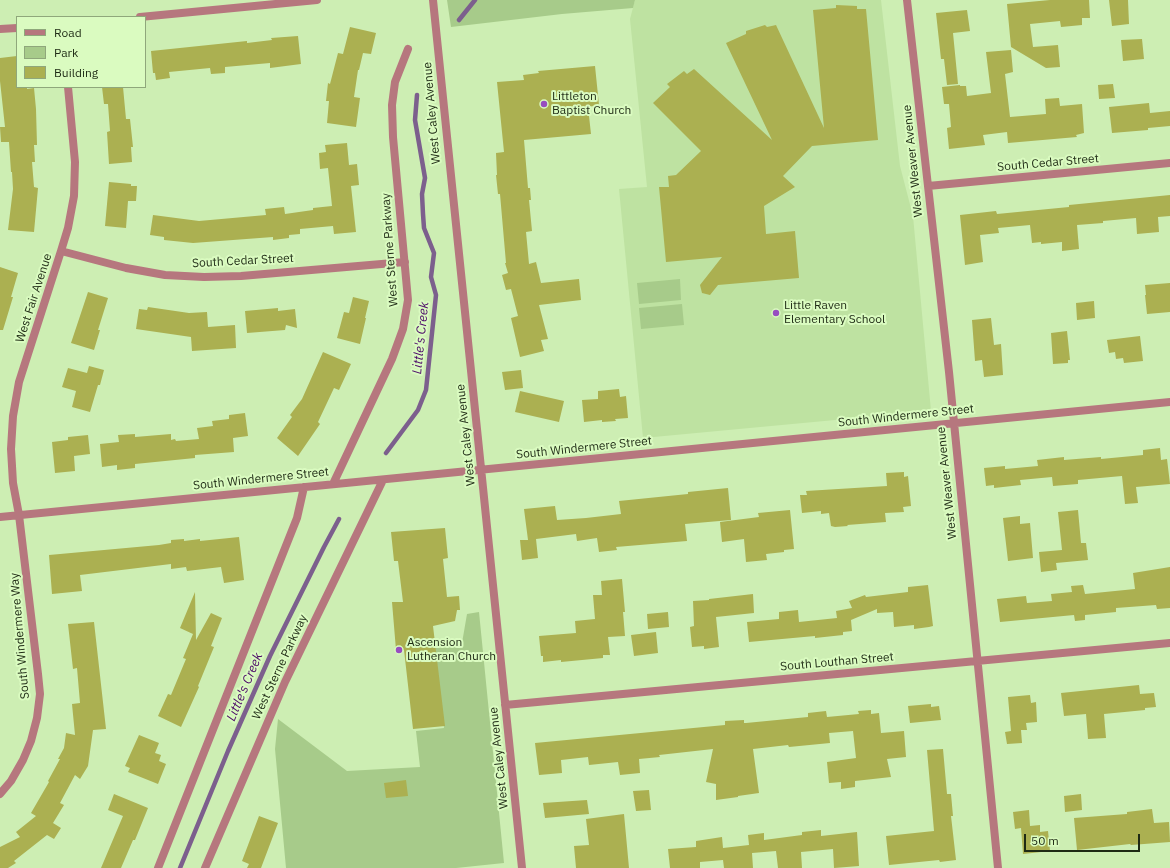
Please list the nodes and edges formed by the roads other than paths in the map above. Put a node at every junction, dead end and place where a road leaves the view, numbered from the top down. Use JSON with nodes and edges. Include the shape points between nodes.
{"nodes":[{"id":1,"x":317,"y":0,"type":"edge"},
{"id":2,"x":433,"y":0,"type":"edge"},
{"id":3,"x":907,"y":0,"type":"edge"},
{"id":4,"x":146,"y":16,"type":"edge"},
{"id":5,"x":16,"y":28,"type":"edge"},
{"id":6,"x":0,"y":29,"type":"edge"},
{"id":7,"x":408,"y":49,"type":"dead end"},
{"id":8,"x":68,"y":88,"type":"edge"},
{"id":9,"x":1170,"y":163,"type":"edge"},
{"id":10,"x":928,"y":186,"type":"junction"},
{"id":11,"x":61,"y":251,"type":"junction"},
{"id":12,"x":405,"y":262,"type":"junction"},
{"id":13,"x":1170,"y":402,"type":"edge"},
{"id":14,"x":953,"y":424,"type":"junction"},
{"id":15,"x":482,"y":470,"type":"junction"},
{"id":16,"x":383,"y":480,"type":"junction"},
{"id":17,"x":333,"y":484,"type":"junction"},
{"id":18,"x":304,"y":487,"type":"junction"},
{"id":19,"x":19,"y":515,"type":"junction"},
{"id":20,"x":0,"y":517,"type":"edge"},
{"id":21,"x":1170,"y":643,"type":"edge"},
{"id":22,"x":976,"y":661,"type":"junction"},
{"id":23,"x":505,"y":705,"type":"junction"},
{"id":24,"x":0,"y":794,"type":"edge"},
{"id":25,"x":158,"y":868,"type":"edge"},
{"id":26,"x":205,"y":868,"type":"edge"},
{"id":27,"x":522,"y":868,"type":"edge"},
{"id":28,"x":998,"y":868,"type":"edge"}],
"edges":[{"from":1,"to":4,"type":"street"},
{"from":2,"to":15,"type":"street","name":"West Caley Avenue"},
{"from":3,"to":10,"type":"street","name":"West Weaver Avenue"},
{"from":5,"to":6,"type":"street"},
{"from":7,"to":12,"type":"street","name":"West Sterne Parkway","via":[[395,82],[392,105]]},
{"from":8,"to":11,"type":"street","name":"West Fair Avenue","via":[[75,162],[74,196]]},
{"from":9,"to":10,"type":"street","name":"South Cedar Street"},
{"from":10,"to":14,"type":"street","name":"West Weaver Avenue"},
{"from":11,"to":12,"type":"street","name":"South Cedar Street","via":[[126,268],[165,275],[204,277]]},
{"from":11,"to":19,"type":"street","name":"West Fair Avenue","via":[[19,382],[13,416],[13,483]]},
{"from":12,"to":17,"type":"street","name":"West Sterne Parkway","via":[[408,300],[404,329]]},
{"from":13,"to":14,"type":"street","name":"South Windermere Street"},
{"from":14,"to":15,"type":"street","name":"South Windermere Street"},
{"from":14,"to":22,"type":"street","name":"West Weaver Avenue"},
{"from":15,"to":16,"type":"street","name":"South Windermere Street"},
{"from":15,"to":23,"type":"street","name":"West Caley Avenue"},
{"from":16,"to":17,"type":"street","name":"South Windermere Street"},
{"from":16,"to":26,"type":"street","name":"West Sterne Parkway","via":[[285,682]]},
{"from":17,"to":18,"type":"street","name":"South Windermere Street"},
{"from":18,"to":19,"type":"street","name":"South Windermere Street"},
{"from":18,"to":25,"type":"street","via":[[297,518]]},
{"from":19,"to":20,"type":"street","name":"South Windermere Street"},
{"from":19,"to":24,"type":"street","name":"South Windermere Way","via":[[40,694],[31,741],[11,781]]},
{"from":21,"to":22,"type":"street","name":"South Louthan Street"},
{"from":22,"to":23,"type":"street","name":"South Louthan Street"},
{"from":22,"to":28,"type":"street","name":"West Weaver Avenue"},
{"from":23,"to":27,"type":"street","name":"West Caley Avenue"}]}
